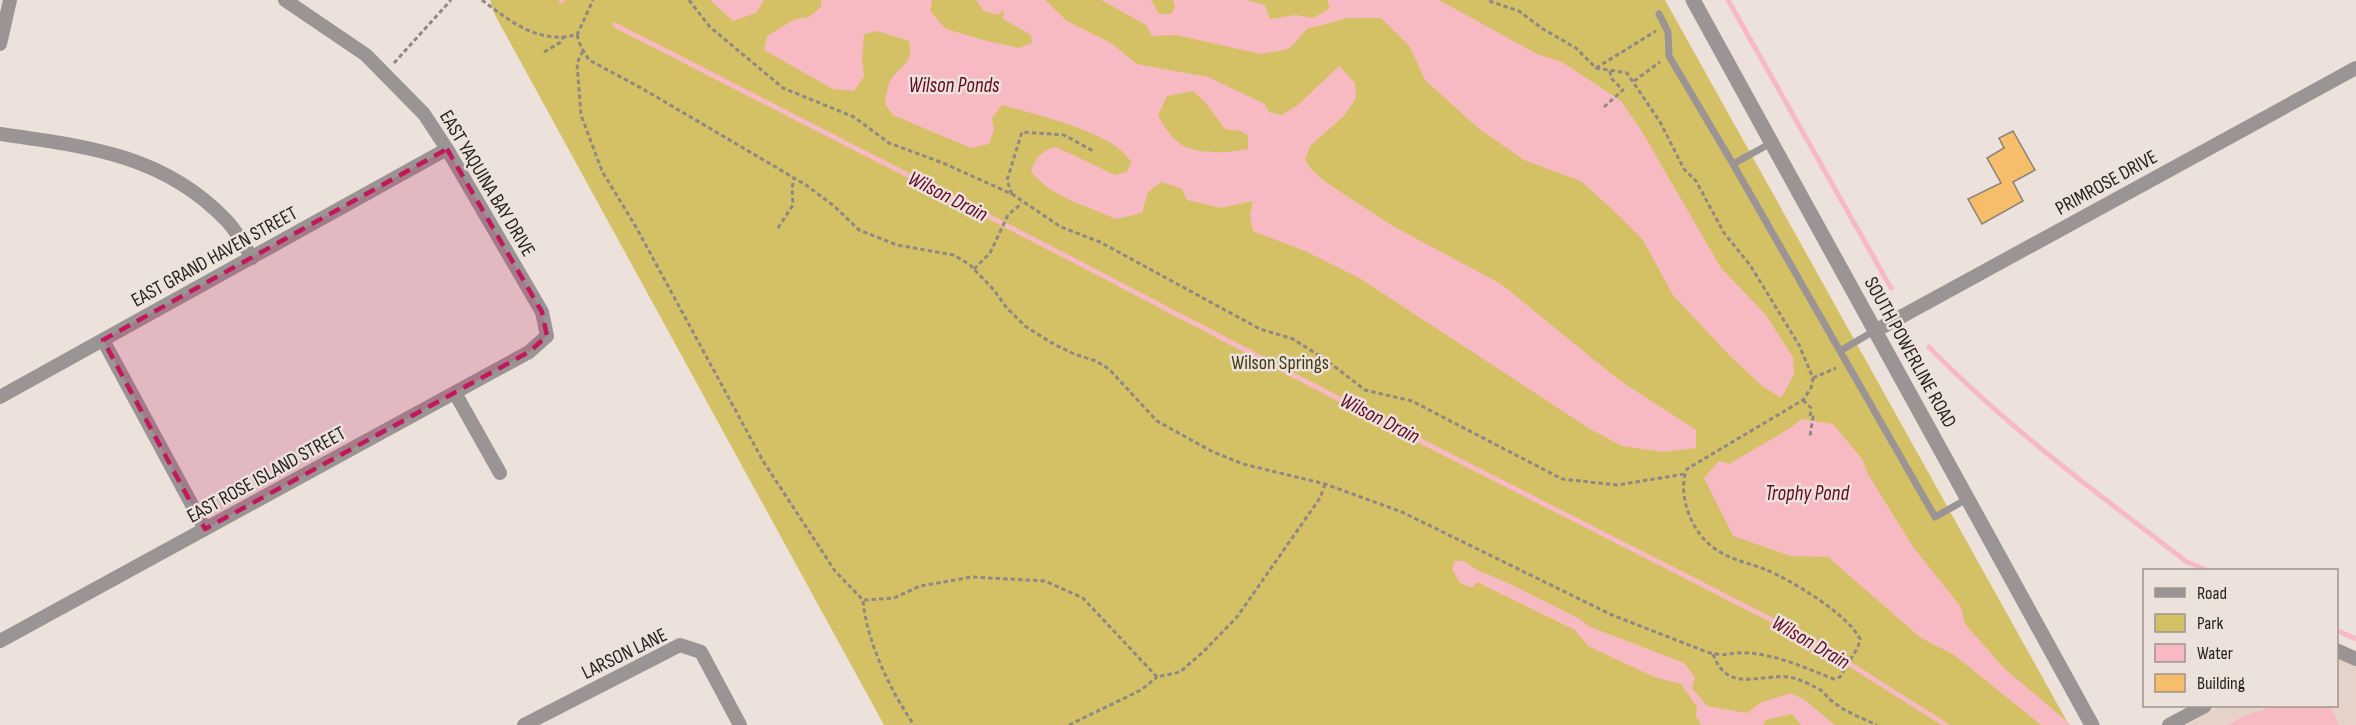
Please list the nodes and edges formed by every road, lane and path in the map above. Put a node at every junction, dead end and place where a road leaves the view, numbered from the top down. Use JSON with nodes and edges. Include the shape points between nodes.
{"nodes":[{"id":1,"x":10,"y":0,"type":"edge"},
{"id":2,"x":285,"y":0,"type":"edge"},
{"id":3,"x":451,"y":0,"type":"edge"},
{"id":4,"x":482,"y":0,"type":"edge"},
{"id":5,"x":593,"y":0,"type":"edge"},
{"id":6,"x":689,"y":0,"type":"edge"},
{"id":7,"x":1486,"y":0,"type":"edge"},
{"id":8,"x":1693,"y":0,"type":"edge"},
{"id":9,"x":1659,"y":14,"type":"joint"},
{"id":10,"x":577,"y":35,"type":"junction"},
{"id":11,"x":563,"y":37,"type":"junction"},
{"id":12,"x":0,"y":44,"type":"edge"},
{"id":13,"x":583,"y":51,"type":"junction"},
{"id":14,"x":544,"y":52,"type":"dead end"},
{"id":15,"x":1669,"y":56,"type":"junction"},
{"id":16,"x":1596,"y":68,"type":"junction"},
{"id":17,"x":2356,"y":68,"type":"edge"},
{"id":18,"x":1610,"y":70,"type":"junction"},
{"id":19,"x":385,"y":74,"type":"junction"},
{"id":20,"x":1634,"y":81,"type":"junction"},
{"id":21,"x":1604,"y":107,"type":"dead end"},
{"id":22,"x":0,"y":134,"type":"edge"},
{"id":23,"x":1772,"y":142,"type":"junction"},
{"id":24,"x":447,"y":148,"type":"junction"},
{"id":25,"x":1095,"y":152,"type":"dead end"},
{"id":26,"x":1733,"y":164,"type":"junction"},
{"id":27,"x":794,"y":178,"type":"junction"},
{"id":28,"x":1012,"y":194,"type":"junction"},
{"id":29,"x":1022,"y":202,"type":"junction"},
{"id":30,"x":778,"y":228,"type":"dead end"},
{"id":31,"x":252,"y":258,"type":"junction"},
{"id":32,"x":974,"y":269,"type":"junction"},
{"id":33,"x":1875,"y":331,"type":"junction"},
{"id":34,"x":547,"y":336,"type":"joint"},
{"id":35,"x":104,"y":340,"type":"junction"},
{"id":36,"x":1840,"y":351,"type":"junction"},
{"id":37,"x":1845,"y":362,"type":"junction"},
{"id":38,"x":1813,"y":378,"type":"junction"},
{"id":39,"x":455,"y":393,"type":"junction"},
{"id":40,"x":0,"y":397,"type":"edge"},
{"id":41,"x":1803,"y":400,"type":"junction"},
{"id":42,"x":1810,"y":436,"type":"dead end"},
{"id":43,"x":500,"y":473,"type":"dead end"},
{"id":44,"x":1685,"y":474,"type":"junction"},
{"id":45,"x":1325,"y":484,"type":"junction"},
{"id":46,"x":1967,"y":499,"type":"junction"},
{"id":47,"x":206,"y":529,"type":"junction"},
{"id":48,"x":862,"y":600,"type":"junction"},
{"id":49,"x":0,"y":640,"type":"edge"},
{"id":50,"x":2338,"y":650,"type":"edge"},
{"id":51,"x":1713,"y":653,"type":"junction"},
{"id":52,"x":2356,"y":659,"type":"edge"},
{"id":53,"x":1157,"y":677,"type":"junction"},
{"id":54,"x":2201,"y":707,"type":"edge"},
{"id":55,"x":524,"y":725,"type":"edge"},
{"id":56,"x":740,"y":725,"type":"edge"},
{"id":57,"x":914,"y":725,"type":"edge"},
{"id":58,"x":1070,"y":725,"type":"edge"},
{"id":59,"x":1877,"y":725,"type":"edge"},
{"id":60,"x":2092,"y":725,"type":"edge"},
{"id":61,"x":2169,"y":725,"type":"edge"}],
"edges":[{"from":1,"to":12,"type":"street"},
{"from":2,"to":19,"type":"street","name":"EAST YAQUINA BAY DRIVE","via":[[366,55]]},
{"from":3,"to":19,"type":"path"},
{"from":4,"to":11,"type":"path","via":[[531,33]]},
{"from":5,"to":10,"type":"path"},
{"from":6,"to":28,"type":"path","via":[[710,27],[783,88],[854,117],[889,143]]},
{"from":7,"to":16,"type":"path","via":[[1519,11],[1576,48]]},
{"from":8,"to":23,"type":"street","name":"SOUTH POWERLINE ROAD"},
{"from":9,"to":15,"type":"lane","via":[[1668,32]]},
{"from":9,"to":16,"type":"path","via":[[1656,32]]},
{"from":10,"to":11,"type":"path"},
{"from":10,"to":13,"type":"path"},
{"from":11,"to":14,"type":"path"},
{"from":13,"to":27,"type":"path","via":[[589,60]]},
{"from":13,"to":48,"type":"path","via":[[577,63],[581,115],[602,171],[763,461],[835,572]]},
{"from":15,"to":20,"type":"path"},
{"from":15,"to":26,"type":"lane"},
{"from":16,"to":18,"type":"path"},
{"from":17,"to":33,"type":"street","name":"PRIMROSE DRIVE"},
{"from":18,"to":20,"type":"path","via":[[1627,73]]},
{"from":18,"to":21,"type":"path","via":[[1611,78],[1623,90]]},
{"from":19,"to":24,"type":"street","name":"EAST YAQUINA BAY DRIVE","via":[[424,114]]},
{"from":20,"to":38,"type":"path","via":[[1684,170],[1696,181],[1724,233],[1767,291]]},
{"from":22,"to":31,"type":"street","via":[[86,146],[147,164],[202,197],[228,221]]},
{"from":23,"to":26,"type":"lane"},
{"from":23,"to":33,"type":"street","name":"SOUTH POWERLINE ROAD"},
{"from":24,"to":31,"type":"street","name":"EAST GRAND HAVEN STREET"},
{"from":24,"to":34,"type":"street","name":"EAST YAQUINA BAY DRIVE","via":[[542,312]]},
{"from":25,"to":28,"type":"path","via":[[1064,135],[1022,132],[1007,180]]},
{"from":26,"to":36,"type":"lane"},
{"from":27,"to":30,"type":"path","via":[[793,205]]},
{"from":27,"to":32,"type":"path","via":[[834,206],[859,230],[897,245],[954,255]]},
{"from":28,"to":29,"type":"path"},
{"from":29,"to":32,"type":"path","via":[[1007,216],[990,253]]},
{"from":29,"to":44,"type":"path","via":[[1061,227],[1100,242],[1260,329],[1293,339],[1365,390],[1412,402],[1562,479],[1617,485]]},
{"from":31,"to":35,"type":"street","name":"EAST GRAND HAVEN STREET"},
{"from":32,"to":45,"type":"path","via":[[1025,326],[1109,369],[1157,421],[1243,464]]},
{"from":33,"to":36,"type":"lane"},
{"from":33,"to":46,"type":"street","name":"SOUTH POWERLINE ROAD"},
{"from":34,"to":39,"type":"street","name":"EAST ROSE ISLAND STREET","via":[[529,352]]},
{"from":35,"to":40,"type":"street","name":"EAST GRAND HAVEN STREET"},
{"from":35,"to":47,"type":"street"},
{"from":36,"to":37,"type":"lane"},
{"from":37,"to":38,"type":"path"},
{"from":37,"to":46,"type":"lane","via":[[1935,517]]},
{"from":38,"to":41,"type":"path"},
{"from":39,"to":43,"type":"street"},
{"from":39,"to":47,"type":"street","name":"EAST ROSE ISLAND STREET"},
{"from":41,"to":42,"type":"path","via":[[1813,417]]},
{"from":41,"to":44,"type":"path","via":[[1696,462]]},
{"from":44,"to":51,"type":"path","via":[[1683,495],[1704,539],[1716,550],[1765,569],[1816,598],[1857,631],[1860,639],[1840,677],[1834,679],[1781,657]]},
{"from":45,"to":51,"type":"path","via":[[1402,512],[1612,615]]},
{"from":45,"to":53,"type":"path","via":[[1320,498],[1237,617],[1180,672]]},
{"from":46,"to":60,"type":"street","name":"SOUTH POWERLINE ROAD"},
{"from":47,"to":49,"type":"street","name":"EAST ROSE ISLAND STREET"},
{"from":48,"to":53,"type":"path","via":[[894,598],[920,586],[972,577],[1045,581],[1083,598]]},
{"from":48,"to":57,"type":"path","via":[[865,626],[899,704]]},
{"from":50,"to":52,"type":"street"},
{"from":51,"to":59,"type":"path","via":[[1725,674],[1741,680],[1796,679],[1823,692],[1848,712]]},
{"from":53,"to":58,"type":"path","via":[[1141,690]]},
{"from":54,"to":61,"type":"street"},
{"from":55,"to":56,"type":"street","name":"LARSON LANE","via":[[680,645],[701,652]]}]}
